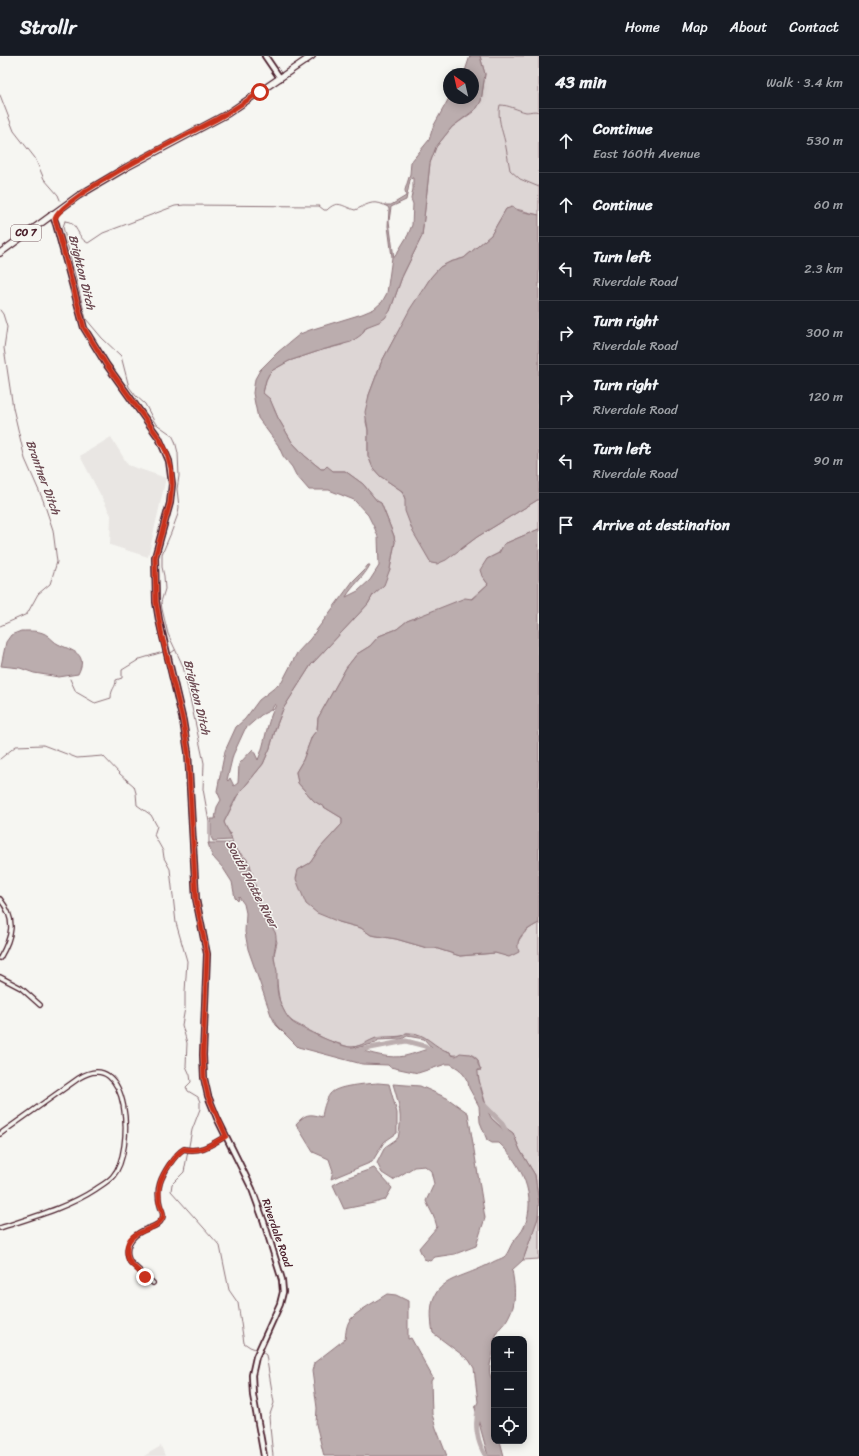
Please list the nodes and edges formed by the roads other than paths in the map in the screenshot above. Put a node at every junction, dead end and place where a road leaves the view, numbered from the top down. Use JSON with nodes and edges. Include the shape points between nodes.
{"nodes":[{"id":1,"x":265,"y":56,"type":"edge"},
{"id":2,"x":312,"y":56,"type":"edge"},
{"id":3,"x":280,"y":78,"type":"junction"},
{"id":4,"x":54,"y":216,"type":"junction"},
{"id":5,"x":0,"y":253,"type":"edge"},
{"id":6,"x":0,"y":900,"type":"edge"},
{"id":7,"x":0,"y":958,"type":"edge"},
{"id":8,"x":0,"y":977,"type":"edge"},
{"id":9,"x":40,"y":1005,"type":"dead end"},
{"id":10,"x":0,"y":1134,"type":"edge"},
{"id":11,"x":226,"y":1136,"type":"junction"},
{"id":12,"x":0,"y":1228,"type":"edge"},
{"id":13,"x":153,"y":1282,"type":"dead end"},
{"id":14,"x":264,"y":1456,"type":"edge"}],
"edges":[{"from":1,"to":3,"type":"street"},
{"from":2,"to":3,"type":"main road"},
{"from":3,"to":4,"type":"main road","via":[[227,114],[127,167],[71,201]]},
{"from":4,"to":5,"type":"main road","number":"CO 7"},
{"from":4,"to":11,"type":"street","name":"Riverdale Road","via":[[84,328],[159,438],[171,468],[170,503],[155,557],[156,602],[188,752],[196,900],[207,954],[204,1078],[208,1096]]},
{"from":6,"to":7,"type":"street","via":[[8,912],[12,925],[9,941]]},
{"from":8,"to":9,"type":"street","via":[[21,988]]},
{"from":10,"to":12,"type":"street","via":[[83,1076],[92,1073],[110,1077],[117,1085],[125,1107],[126,1135],[122,1158],[117,1172],[110,1179],[70,1204]]},
{"from":11,"to":13,"type":"street","via":[[206,1148],[184,1149],[176,1155],[159,1184],[163,1218],[157,1225],[145,1229],[129,1242],[127,1247],[130,1262]]},
{"from":11,"to":14,"type":"street","name":"Riverdale Road","via":[[252,1189],[282,1280],[280,1304],[253,1366],[253,1395]]}]}
